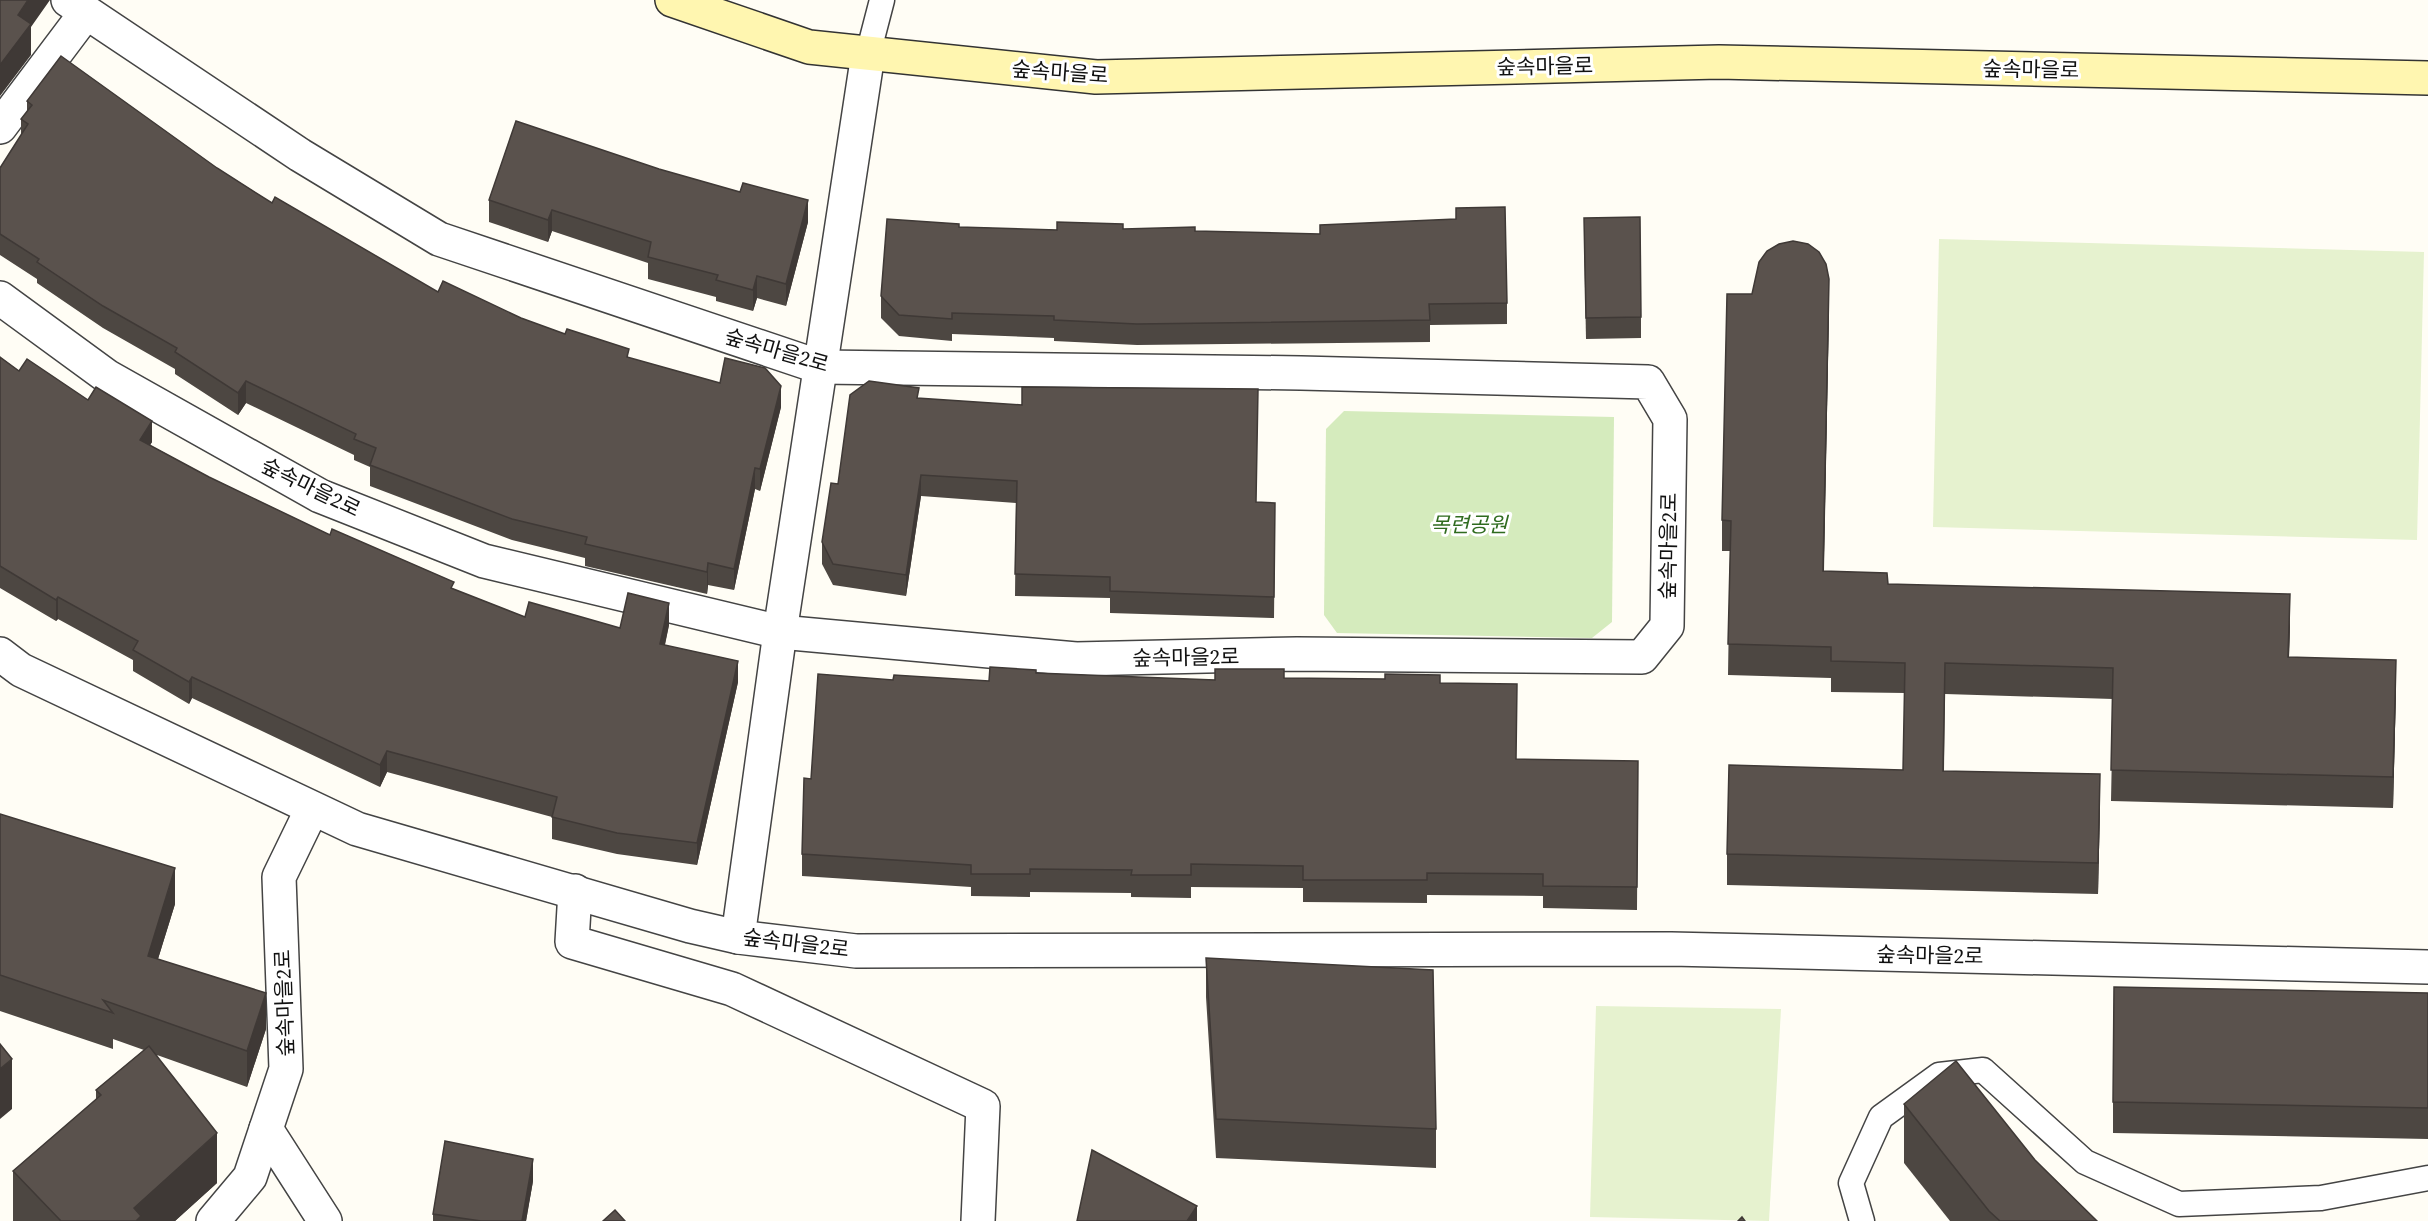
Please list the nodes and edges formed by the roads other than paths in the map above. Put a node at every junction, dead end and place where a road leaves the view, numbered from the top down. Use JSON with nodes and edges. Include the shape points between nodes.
{"nodes":[{"id":1,"x":672,"y":0,"type":"edge"},
{"id":2,"x":882,"y":0,"type":"edge"},
{"id":3,"x":77,"y":7,"type":"edge"},
{"id":4,"x":868,"y":54,"type":"junction"},
{"id":5,"x":2428,"y":78,"type":"edge"},
{"id":6,"x":0,"y":127,"type":"edge"},
{"id":7,"x":0,"y":298,"type":"edge"},
{"id":8,"x":820,"y":367,"type":"junction"},
{"id":9,"x":780,"y":632,"type":"junction"},
{"id":10,"x":0,"y":654,"type":"edge"},
{"id":11,"x":312,"y":809,"type":"junction"},
{"id":12,"x":575,"y":891,"type":"junction"},
{"id":13,"x":738,"y":936,"type":"junction"},
{"id":14,"x":2428,"y":967,"type":"edge"},
{"id":15,"x":266,"y":1129,"type":"junction"},
{"id":16,"x":2428,"y":1178,"type":"edge"},
{"id":17,"x":213,"y":1221,"type":"edge"},
{"id":18,"x":325,"y":1221,"type":"edge"},
{"id":19,"x":978,"y":1221,"type":"edge"},
{"id":20,"x":1862,"y":1221,"type":"edge"}],
"edges":[{"from":1,"to":4,"type":"main road","name":"숲속마을로","via":[[809,48]]},
{"from":2,"to":4,"type":"lane"},
{"from":3,"to":6,"type":"street"},
{"from":3,"to":8,"type":"street","name":"숲속마을2로","via":[[300,155],[439,239]]},
{"from":4,"to":5,"type":"main road","name":"숲속마을로","via":[[1096,77],[1719,62]]},
{"from":4,"to":8,"type":"street"},
{"from":7,"to":9,"type":"street","name":"숲속마을2로","via":[[108,377],[320,496],[484,561]]},
{"from":8,"to":9,"type":"street"},
{"from":8,"to":9,"type":"street","name":"숲속마을2로","via":[[1648,382],[1670,419],[1667,626],[1642,657],[1297,654],[1077,659]]},
{"from":9,"to":13,"type":"street"},
{"from":10,"to":11,"type":"street","name":"숲속마을2로","via":[[21,670]]},
{"from":11,"to":12,"type":"street","name":"숲속마을2로","via":[[357,829]]},
{"from":11,"to":15,"type":"street","name":"숲속마을2로","via":[[279,878],[286,1069]]},
{"from":12,"to":13,"type":"street","name":"숲속마을2로","via":[[690,926]]},
{"from":12,"to":19,"type":"street","via":[[572,942],[732,988],[983,1106]]},
{"from":13,"to":14,"type":"street","name":"숲속마을2로","via":[[856,951],[1671,949]]},
{"from":15,"to":17,"type":"street","name":"숲속마을2로","via":[[250,1177]]},
{"from":15,"to":18,"type":"street"},
{"from":16,"to":20,"type":"lane","via":[[2321,1198],[2179,1204],[2085,1162],[1983,1070],[1939,1075],[1881,1117],[1851,1183]]}]}
